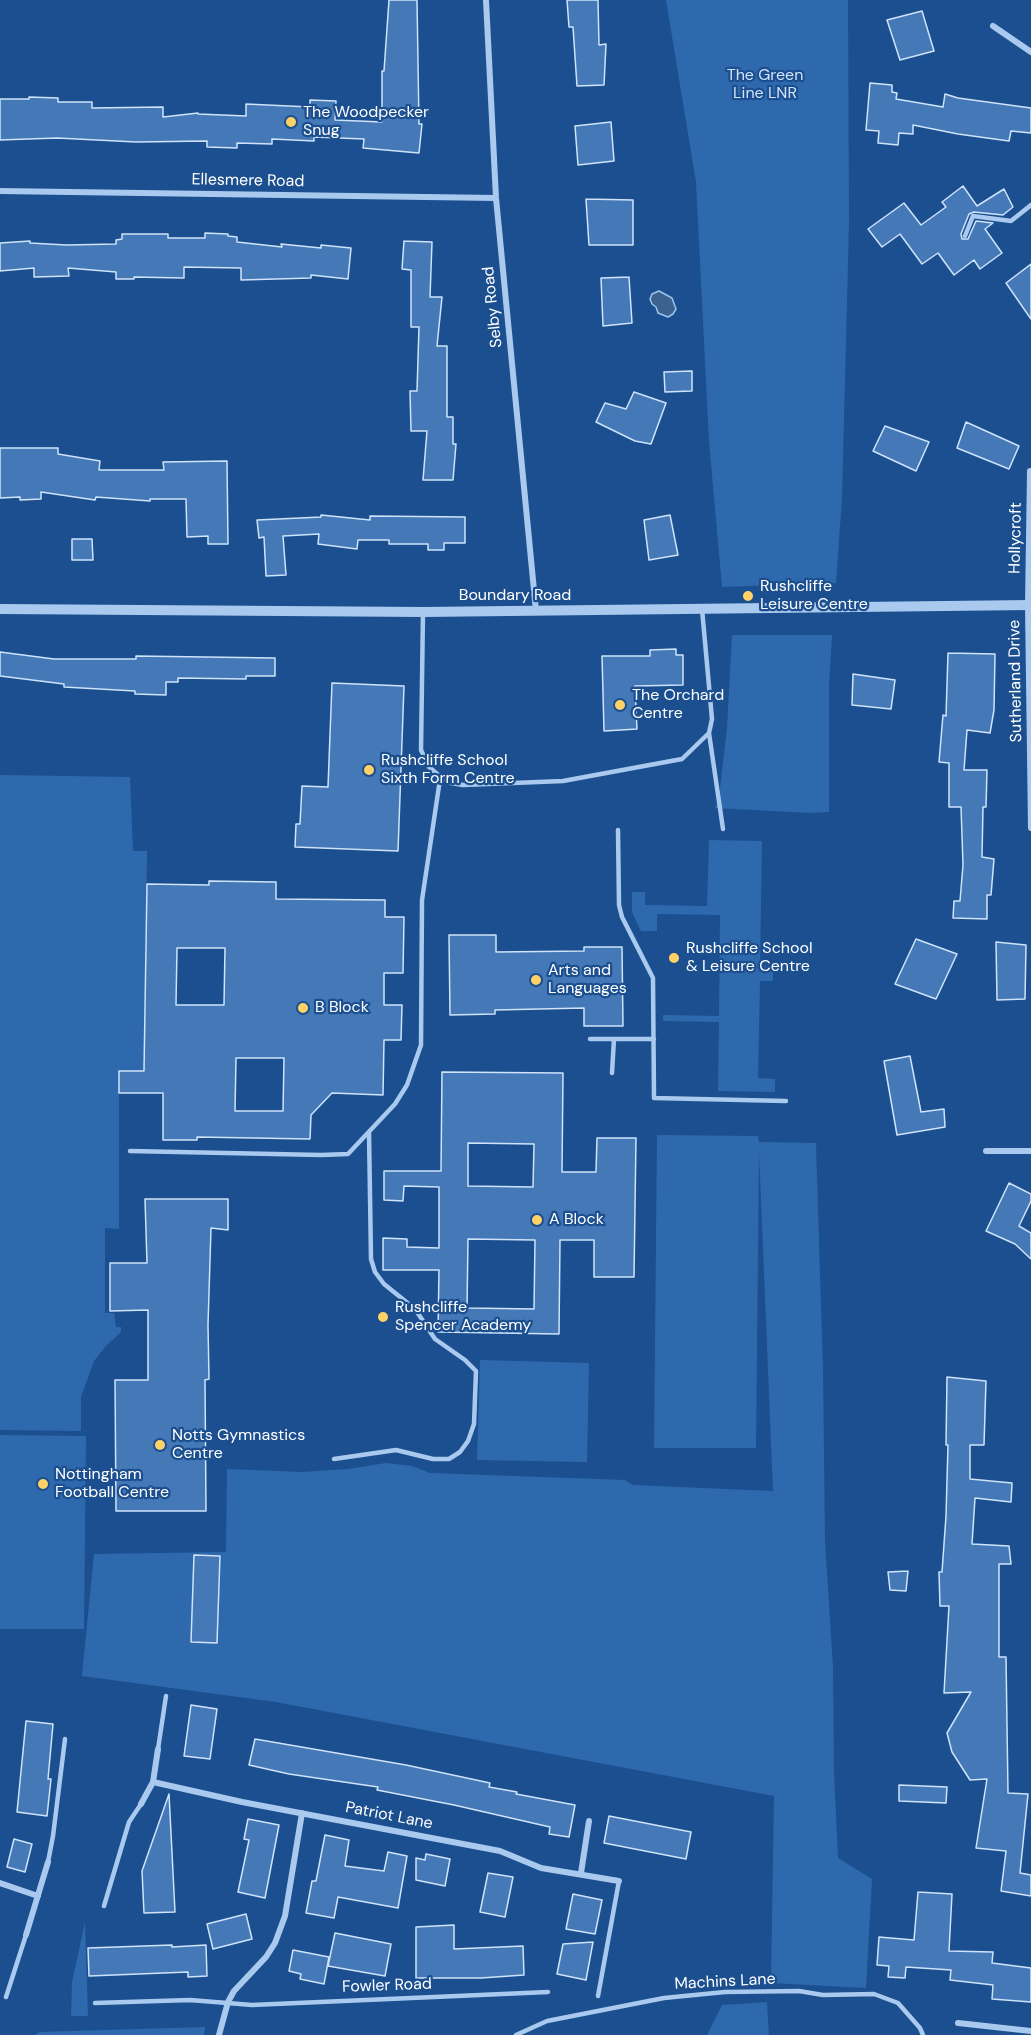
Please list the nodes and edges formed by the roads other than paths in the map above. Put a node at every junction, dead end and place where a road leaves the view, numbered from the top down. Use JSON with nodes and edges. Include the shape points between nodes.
{"nodes":[{"id":1,"x":486,"y":0,"type":"edge"},
{"id":2,"x":993,"y":26,"type":"dead end"},
{"id":3,"x":1031,"y":52,"type":"edge"},
{"id":4,"x":0,"y":191,"type":"edge"},
{"id":5,"x":496,"y":198,"type":"junction"},
{"id":6,"x":1031,"y":205,"type":"edge"},
{"id":7,"x":965,"y":236,"type":"dead end"},
{"id":8,"x":1030,"y":471,"type":"edge"},
{"id":9,"x":1030,"y":605,"type":"edge"},
{"id":10,"x":0,"y":609,"type":"edge"},
{"id":11,"x":702,"y":609,"type":"junction"},
{"id":12,"x":536,"y":611,"type":"junction"},
{"id":13,"x":423,"y":612,"type":"junction"},
{"id":14,"x":709,"y":733,"type":"junction"},
{"id":15,"x":442,"y":778,"type":"junction"},
{"id":16,"x":1031,"y":828,"type":"edge"},
{"id":17,"x":723,"y":829,"type":"dead end"},
{"id":18,"x":618,"y":830,"type":"dead end"},
{"id":19,"x":614,"y":1038,"type":"junction"},
{"id":20,"x":590,"y":1039,"type":"dead end"},
{"id":21,"x":654,"y":1039,"type":"junction"},
{"id":22,"x":612,"y":1073,"type":"dead end"},
{"id":23,"x":786,"y":1101,"type":"dead end"},
{"id":24,"x":369,"y":1132,"type":"junction"},
{"id":25,"x":130,"y":1151,"type":"dead end"},
{"id":26,"x":986,"y":1151,"type":"dead end"},
{"id":27,"x":1031,"y":1151,"type":"edge"},
{"id":28,"x":334,"y":1459,"type":"dead end"},
{"id":29,"x":166,"y":1696,"type":"dead end"},
{"id":30,"x":65,"y":1739,"type":"dead end"},
{"id":31,"x":158,"y":1749,"type":"joint"},
{"id":32,"x":153,"y":1782,"type":"junction"},
{"id":33,"x":141,"y":1804,"type":"joint"},
{"id":34,"x":302,"y":1813,"type":"junction"},
{"id":35,"x":590,"y":1821,"type":"dead end"},
{"id":36,"x":48,"y":1862,"type":"joint"},
{"id":37,"x":581,"y":1873,"type":"junction"},
{"id":38,"x":619,"y":1881,"type":"joint"},
{"id":39,"x":0,"y":1884,"type":"edge"},
{"id":40,"x":38,"y":1896,"type":"junction"},
{"id":41,"x":104,"y":1906,"type":"dead end"},
{"id":42,"x":26,"y":1935,"type":"joint"},
{"id":43,"x":548,"y":1992,"type":"dead end"},
{"id":44,"x":598,"y":1996,"type":"dead end"},
{"id":45,"x":6,"y":1997,"type":"dead end"},
{"id":46,"x":228,"y":2002,"type":"junction"},
{"id":47,"x":95,"y":2003,"type":"dead end"},
{"id":48,"x":958,"y":2022,"type":"dead end"},
{"id":49,"x":1031,"y":2031,"type":"edge"},
{"id":50,"x":219,"y":2035,"type":"edge"},
{"id":51,"x":516,"y":2035,"type":"edge"},
{"id":52,"x":923,"y":2035,"type":"edge"}],
"edges":[{"from":1,"to":5,"type":"street","name":"Selby Road"},
{"from":2,"to":3,"type":"street"},
{"from":4,"to":5,"type":"street","name":"Ellesmere Road"},
{"from":5,"to":12,"type":"street","name":"Selby Road"},
{"from":6,"to":7,"type":"lane","via":[[1011,221],[973,216]]},
{"from":8,"to":9,"type":"street","name":"Hollycroft"},
{"from":9,"to":11,"type":"street","name":"Boundary Road"},
{"from":9,"to":16,"type":"street","name":"Sutherland Drive"},
{"from":10,"to":13,"type":"street","name":"Boundary Road"},
{"from":11,"to":12,"type":"street","name":"Boundary Road"},
{"from":11,"to":14,"type":"lane","via":[[712,719]]},
{"from":12,"to":13,"type":"street","name":"Boundary Road"},
{"from":13,"to":15,"type":"lane","via":[[421,750],[429,767]]},
{"from":14,"to":15,"type":"lane","via":[[682,759],[615,773],[563,781],[463,785]]},
{"from":14,"to":17,"type":"lane"},
{"from":15,"to":24,"type":"lane","via":[[422,900],[421,1045],[407,1085]]},
{"from":18,"to":21,"type":"lane","via":[[622,917],[653,978]]},
{"from":19,"to":20,"type":"lane"},
{"from":19,"to":21,"type":"lane"},
{"from":19,"to":22,"type":"lane"},
{"from":21,"to":23,"type":"lane","via":[[654,1098]]},
{"from":24,"to":25,"type":"lane","via":[[348,1154]]},
{"from":24,"to":28,"type":"lane","via":[[371,1259],[375,1272],[416,1309],[435,1339],[476,1371],[474,1424],[468,1441],[449,1459],[396,1450]]},
{"from":26,"to":27,"type":"street"},
{"from":29,"to":31,"type":"lane"},
{"from":30,"to":36,"type":"lane"},
{"from":31,"to":32,"type":"street"},
{"from":32,"to":33,"type":"street"},
{"from":32,"to":34,"type":"street","name":"Patriot Lane"},
{"from":33,"to":41,"type":"lane","via":[[129,1822]]},
{"from":34,"to":37,"type":"street","name":"Patriot Lane","via":[[500,1851],[542,1868]]},
{"from":34,"to":46,"type":"street","via":[[285,1916],[275,1943]]},
{"from":35,"to":37,"type":"street"},
{"from":36,"to":40,"type":"street"},
{"from":37,"to":38,"type":"street","name":"Patriot Lane"},
{"from":38,"to":44,"type":"lane"},
{"from":39,"to":40,"type":"street"},
{"from":40,"to":42,"type":"street"},
{"from":42,"to":45,"type":"lane"},
{"from":43,"to":46,"type":"lane","name":"Fowler Road","via":[[252,2005]]},
{"from":46,"to":47,"type":"lane","name":"Fowler Road"},
{"from":46,"to":50,"type":"street"},
{"from":48,"to":49,"type":"street"},
{"from":51,"to":52,"type":"lane","name":"Machins Lane","via":[[547,2021],[664,1998],[799,1990],[823,1995],[874,1994],[898,2003]]}]}
